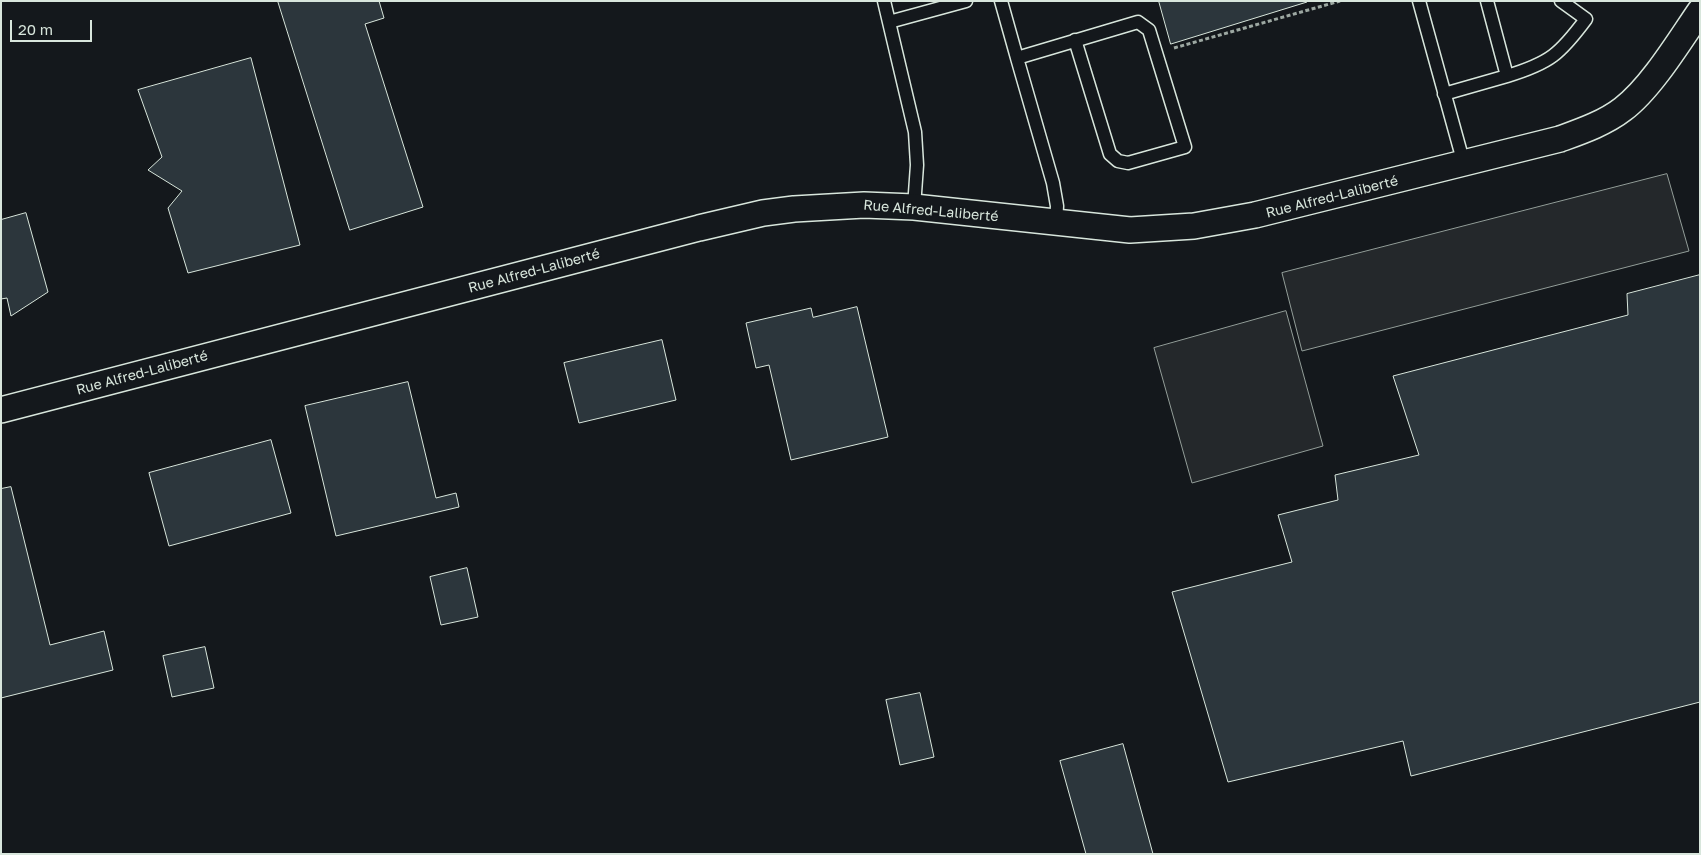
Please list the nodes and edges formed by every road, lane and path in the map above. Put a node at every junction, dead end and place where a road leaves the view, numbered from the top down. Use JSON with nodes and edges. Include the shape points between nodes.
{"nodes":[{"id":1,"x":884,"y":1,"type":"edge"},
{"id":2,"x":966,"y":1,"type":"edge"},
{"id":3,"x":1000,"y":1,"type":"edge"},
{"id":4,"x":1340,"y":1,"type":"edge"},
{"id":5,"x":1419,"y":1,"type":"edge"},
{"id":6,"x":1487,"y":1,"type":"edge"},
{"id":7,"x":1562,"y":1,"type":"edge"},
{"id":8,"x":1700,"y":11,"type":"edge"},
{"id":9,"x":889,"y":22,"type":"junction"},
{"id":10,"x":1204,"y":34,"type":"dead end"},
{"id":11,"x":1206,"y":39,"type":"junction"},
{"id":12,"x":1075,"y":40,"type":"junction"},
{"id":13,"x":1189,"y":44,"type":"dead end"},
{"id":14,"x":1016,"y":58,"type":"junction"},
{"id":15,"x":1507,"y":76,"type":"junction"},
{"id":16,"x":1444,"y":94,"type":"junction"},
{"id":17,"x":1464,"y":164,"type":"junction"},
{"id":18,"x":914,"y":207,"type":"junction"},
{"id":19,"x":1056,"y":223,"type":"junction"},
{"id":20,"x":1,"y":410,"type":"edge"}],
"edges":[{"from":1,"to":9,"type":"lane"},
{"from":2,"to":9,"type":"lane"},
{"from":3,"to":14,"type":"lane"},
{"from":4,"to":11,"type":"path"},
{"from":5,"to":16,"type":"lane"},
{"from":6,"to":15,"type":"lane"},
{"from":7,"to":15,"type":"lane","via":[[1586,19],[1559,52],[1546,62]]},
{"from":8,"to":17,"type":"street","name":"Rue Alfred-Laliberté","via":[[1637,96],[1607,120],[1560,139]]},
{"from":9,"to":18,"type":"lane","via":[[915,132]]},
{"from":10,"to":11,"type":"path"},
{"from":11,"to":13,"type":"path"},
{"from":12,"to":12,"type":"lane","via":[[1138,22],[1149,30],[1185,147],[1128,162],[1118,161],[1110,154]]},
{"from":12,"to":14,"type":"lane"},
{"from":14,"to":19,"type":"lane","via":[[1053,183]]},
{"from":15,"to":16,"type":"lane"},
{"from":16,"to":17,"type":"lane"},
{"from":17,"to":19,"type":"street","name":"Rue Alfred-Laliberté","via":[[1255,216],[1194,226],[1130,230]]},
{"from":18,"to":19,"type":"street","name":"Rue Alfred-Laliberté"},
{"from":18,"to":20,"type":"street","name":"Rue Alfred-Laliberté","via":[[864,204],[763,213]]}]}
